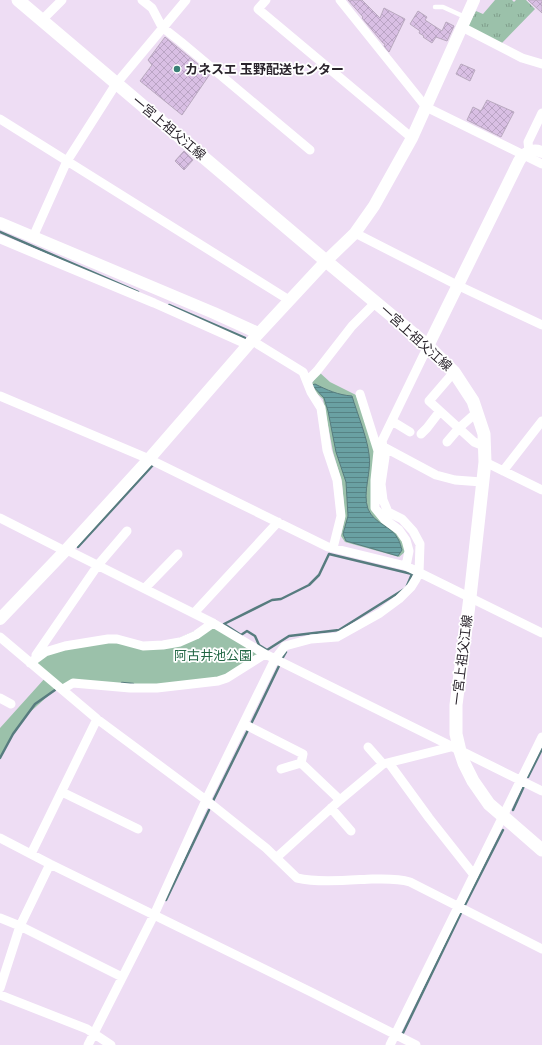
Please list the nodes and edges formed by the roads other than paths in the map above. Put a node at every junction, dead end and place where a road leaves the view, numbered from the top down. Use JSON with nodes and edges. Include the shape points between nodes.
{"nodes":[{"id":1,"x":18,"y":0,"type":"edge"},
{"id":2,"x":62,"y":0,"type":"edge"},
{"id":3,"x":142,"y":0,"type":"edge"},
{"id":4,"x":186,"y":0,"type":"edge"},
{"id":5,"x":266,"y":0,"type":"edge"},
{"id":6,"x":340,"y":0,"type":"edge"},
{"id":7,"x":474,"y":0,"type":"edge"},
{"id":8,"x":435,"y":7,"type":"dead end"},
{"id":9,"x":42,"y":20,"type":"junction"},
{"id":10,"x":464,"y":22,"type":"junction"},
{"id":11,"x":162,"y":27,"type":"junction"},
{"id":12,"x":542,"y":64,"type":"edge"},
{"id":13,"x":116,"y":84,"type":"junction"},
{"id":14,"x":426,"y":107,"type":"junction"},
{"id":15,"x":542,"y":113,"type":"edge"},
{"id":16,"x":0,"y":119,"type":"edge"},
{"id":17,"x":412,"y":138,"type":"junction"},
{"id":18,"x":310,"y":150,"type":"dead end"},
{"id":19,"x":542,"y":152,"type":"edge"},
{"id":20,"x":526,"y":153,"type":"junction"},
{"id":21,"x":67,"y":161,"type":"junction"},
{"id":22,"x":542,"y":164,"type":"edge"},
{"id":23,"x":0,"y":223,"type":"edge"},
{"id":24,"x":355,"y":233,"type":"junction"},
{"id":25,"x":33,"y":237,"type":"junction"},
{"id":26,"x":0,"y":239,"type":"edge"},
{"id":27,"x":326,"y":261,"type":"junction"},
{"id":28,"x":457,"y":285,"type":"junction"},
{"id":29,"x":289,"y":300,"type":"junction"},
{"id":30,"x":376,"y":302,"type":"junction"},
{"id":31,"x":542,"y":325,"type":"edge"},
{"id":32,"x":252,"y":339,"type":"junction"},
{"id":33,"x":428,"y":346,"type":"junction"},
{"id":34,"x":454,"y":372,"type":"junction"},
{"id":35,"x":307,"y":381,"type":"junction"},
{"id":36,"x":360,"y":394,"type":"dead end"},
{"id":37,"x":0,"y":396,"type":"edge"},
{"id":38,"x":440,"y":411,"type":"junction"},
{"id":39,"x":477,"y":412,"type":"junction"},
{"id":40,"x":392,"y":421,"type":"junction"},
{"id":41,"x":542,"y":421,"type":"edge"},
{"id":42,"x":459,"y":428,"type":"junction"},
{"id":43,"x":410,"y":432,"type":"dead end"},
{"id":44,"x":421,"y":434,"type":"dead end"},
{"id":45,"x":447,"y":442,"type":"dead end"},
{"id":46,"x":380,"y":445,"type":"junction"},
{"id":47,"x":484,"y":446,"type":"junction"},
{"id":48,"x":149,"y":460,"type":"junction"},
{"id":49,"x":485,"y":462,"type":"junction"},
{"id":50,"x":503,"y":471,"type":"junction"},
{"id":51,"x":482,"y":482,"type":"junction"},
{"id":52,"x":542,"y":490,"type":"edge"},
{"id":53,"x":0,"y":518,"type":"edge"},
{"id":54,"x":278,"y":522,"type":"junction"},
{"id":55,"x":127,"y":531,"type":"dead end"},
{"id":56,"x":333,"y":548,"type":"junction"},
{"id":57,"x":65,"y":551,"type":"junction"},
{"id":58,"x":178,"y":554,"type":"dead end"},
{"id":59,"x":98,"y":565,"type":"junction"},
{"id":60,"x":406,"y":566,"type":"junction"},
{"id":61,"x":419,"y":573,"type":"junction"},
{"id":62,"x":145,"y":588,"type":"junction"},
{"id":63,"x":470,"y":597,"type":"junction"},
{"id":64,"x":194,"y":613,"type":"junction"},
{"id":65,"x":0,"y":619,"type":"edge"},
{"id":66,"x":214,"y":623,"type":"junction"},
{"id":67,"x":542,"y":634,"type":"edge"},
{"id":68,"x":0,"y":637,"type":"edge"},
{"id":69,"x":265,"y":654,"type":"junction"},
{"id":70,"x":275,"y":659,"type":"junction"},
{"id":71,"x":30,"y":662,"type":"junction"},
{"id":72,"x":63,"y":689,"type":"junction"},
{"id":73,"x":0,"y":698,"type":"edge"},
{"id":74,"x":11,"y":704,"type":"dead end"},
{"id":75,"x":97,"y":719,"type":"junction"},
{"id":76,"x":244,"y":724,"type":"junction"},
{"id":77,"x":542,"y":737,"type":"edge"},
{"id":78,"x":368,"y":747,"type":"dead end"},
{"id":79,"x":456,"y":749,"type":"junction"},
{"id":80,"x":301,"y":763,"type":"junction"},
{"id":81,"x":386,"y":763,"type":"junction"},
{"id":82,"x":281,"y":769,"type":"dead end"},
{"id":83,"x":520,"y":780,"type":"junction"},
{"id":84,"x":542,"y":791,"type":"edge"},
{"id":85,"x":62,"y":792,"type":"junction"},
{"id":86,"x":206,"y":800,"type":"junction"},
{"id":87,"x":340,"y":800,"type":"junction"},
{"id":88,"x":331,"y":808,"type":"junction"},
{"id":89,"x":503,"y":816,"type":"junction"},
{"id":90,"x":138,"y":829,"type":"dead end"},
{"id":91,"x":351,"y":831,"type":"dead end"},
{"id":92,"x":0,"y":838,"type":"edge"},
{"id":93,"x":542,"y":850,"type":"edge"},
{"id":94,"x":31,"y":854,"type":"junction"},
{"id":95,"x":276,"y":858,"type":"junction"},
{"id":96,"x":50,"y":864,"type":"junction"},
{"id":97,"x":474,"y":875,"type":"junction"},
{"id":98,"x":458,"y":908,"type":"junction"},
{"id":99,"x":154,"y":915,"type":"junction"},
{"id":100,"x":0,"y":918,"type":"edge"},
{"id":101,"x":20,"y":926,"type":"junction"},
{"id":102,"x":542,"y":949,"type":"edge"},
{"id":103,"x":122,"y":977,"type":"junction"},
{"id":104,"x":0,"y":988,"type":"edge"},
{"id":105,"x":0,"y":995,"type":"edge"},
{"id":106,"x":94,"y":1034,"type":"junction"},
{"id":107,"x":395,"y":1035,"type":"junction"},
{"id":108,"x":88,"y":1045,"type":"edge"},
{"id":109,"x":111,"y":1045,"type":"edge"},
{"id":110,"x":390,"y":1045,"type":"edge"},
{"id":111,"x":416,"y":1045,"type":"edge"}],
"edges":[{"from":1,"to":9,"type":"main road","name":"一宮上祖父江線"},
{"from":2,"to":9,"type":"street"},
{"from":3,"to":11,"type":"street","via":[[152,8]]},
{"from":4,"to":11,"type":"street"},
{"from":5,"to":17,"type":"street","via":[[258,9]]},
{"from":6,"to":14,"type":"street"},
{"from":7,"to":10,"type":"street"},
{"from":8,"to":10,"type":"lane","via":[[443,7]]},
{"from":9,"to":13,"type":"main road","name":"一宮上祖父江線"},
{"from":10,"to":12,"type":"street","via":[[522,58]]},
{"from":10,"to":14,"type":"street"},
{"from":11,"to":13,"type":"street"},
{"from":11,"to":18,"type":"street"},
{"from":13,"to":21,"type":"street"},
{"from":13,"to":27,"type":"main road","name":"一宮上祖父江線"},
{"from":14,"to":17,"type":"street"},
{"from":14,"to":20,"type":"street"},
{"from":15,"to":20,"type":"street","via":[[528,142]]},
{"from":16,"to":21,"type":"street"},
{"from":17,"to":24,"type":"street","via":[[374,206]]},
{"from":19,"to":20,"type":"street"},
{"from":20,"to":22,"type":"street"},
{"from":20,"to":28,"type":"street","via":[[514,170]]},
{"from":21,"to":25,"type":"street"},
{"from":21,"to":29,"type":"street"},
{"from":23,"to":25,"type":"street"},
{"from":24,"to":27,"type":"street"},
{"from":24,"to":28,"type":"street"},
{"from":25,"to":32,"type":"street","via":[[206,310]]},
{"from":26,"to":32,"type":"street","via":[[154,303]]},
{"from":27,"to":29,"type":"street"},
{"from":27,"to":30,"type":"main road","name":"一宮上祖父江線"},
{"from":28,"to":31,"type":"street"},
{"from":28,"to":33,"type":"street"},
{"from":29,"to":32,"type":"street"},
{"from":30,"to":33,"type":"main road","name":"一宮上祖父江線"},
{"from":30,"to":35,"type":"street","via":[[352,326]]},
{"from":32,"to":35,"type":"street","via":[[303,372]]},
{"from":32,"to":48,"type":"street"},
{"from":33,"to":34,"type":"main road","name":"一宮上祖父江線"},
{"from":33,"to":40,"type":"street"},
{"from":34,"to":38,"type":"street","via":[[430,401]]},
{"from":34,"to":39,"type":"main road","name":"一宮上祖父江線","via":[[473,401]]},
{"from":35,"to":56,"type":"street","via":[[321,408],[327,450],[337,480],[341,516]]},
{"from":36,"to":46,"type":"street"},
{"from":37,"to":48,"type":"street"},
{"from":38,"to":42,"type":"street"},
{"from":38,"to":44,"type":"street"},
{"from":39,"to":42,"type":"street"},
{"from":39,"to":47,"type":"main road","name":"一宮上祖父江線","via":[[484,434]]},
{"from":40,"to":43,"type":"street"},
{"from":40,"to":46,"type":"street"},
{"from":41,"to":50,"type":"street"},
{"from":42,"to":45,"type":"street"},
{"from":42,"to":47,"type":"street","via":[[474,442]]},
{"from":46,"to":51,"type":"street","via":[[436,475],[455,480]]},
{"from":46,"to":60,"type":"street","via":[[375,480],[375,508],[406,540],[409,551]]},
{"from":46,"to":61,"type":"street","via":[[385,457],[381,484],[383,500],[388,512],[402,519],[420,544]]},
{"from":47,"to":49,"type":"main road","name":"一宮上祖父江線"},
{"from":48,"to":54,"type":"street"},
{"from":48,"to":57,"type":"street"},
{"from":49,"to":50,"type":"street"},
{"from":49,"to":51,"type":"main road","name":"一宮上祖父江線"},
{"from":50,"to":52,"type":"street"},
{"from":51,"to":63,"type":"main road","name":"一宮上祖父江線"},
{"from":53,"to":57,"type":"street"},
{"from":54,"to":56,"type":"street"},
{"from":54,"to":64,"type":"street"},
{"from":55,"to":59,"type":"street"},
{"from":56,"to":60,"type":"street"},
{"from":57,"to":59,"type":"street"},
{"from":57,"to":65,"type":"street"},
{"from":58,"to":62,"type":"street"},
{"from":59,"to":62,"type":"street"},
{"from":59,"to":71,"type":"street"},
{"from":60,"to":61,"type":"street"},
{"from":61,"to":63,"type":"street"},
{"from":61,"to":70,"type":"street","via":[[411,588],[380,613],[337,637],[311,639],[285,646]]},
{"from":62,"to":64,"type":"street"},
{"from":63,"to":67,"type":"street"},
{"from":63,"to":79,"type":"main road","name":"一宮上祖父江線","via":[[456,705]]},
{"from":64,"to":66,"type":"street"},
{"from":66,"to":69,"type":"street"},
{"from":66,"to":71,"type":"street","via":[[180,642],[143,646],[108,639],[65,646],[45,652]]},
{"from":68,"to":71,"type":"street"},
{"from":69,"to":70,"type":"street"},
{"from":69,"to":72,"type":"street","via":[[218,681],[157,688],[73,683]]},
{"from":70,"to":76,"type":"street"},
{"from":70,"to":79,"type":"street"},
{"from":71,"to":72,"type":"street"},
{"from":72,"to":75,"type":"street"},
{"from":73,"to":74,"type":"street"},
{"from":75,"to":85,"type":"street"},
{"from":75,"to":86,"type":"street"},
{"from":76,"to":80,"type":"street","via":[[303,754]]},
{"from":76,"to":86,"type":"street"},
{"from":77,"to":83,"type":"street"},
{"from":78,"to":81,"type":"street"},
{"from":79,"to":81,"type":"street"},
{"from":79,"to":83,"type":"street"},
{"from":79,"to":89,"type":"main road","name":"一宮上祖父江線","via":[[489,804]]},
{"from":80,"to":82,"type":"street"},
{"from":80,"to":87,"type":"street"},
{"from":81,"to":87,"type":"street"},
{"from":81,"to":97,"type":"street"},
{"from":83,"to":84,"type":"street"},
{"from":83,"to":89,"type":"street"},
{"from":85,"to":90,"type":"street"},
{"from":85,"to":94,"type":"street"},
{"from":86,"to":95,"type":"street"},
{"from":86,"to":99,"type":"street"},
{"from":87,"to":88,"type":"street"},
{"from":88,"to":91,"type":"street"},
{"from":88,"to":95,"type":"street"},
{"from":89,"to":93,"type":"main road","name":"一宮上祖父江線"},
{"from":89,"to":97,"type":"street"},
{"from":92,"to":94,"type":"street"},
{"from":94,"to":96,"type":"street"},
{"from":95,"to":98,"type":"street","via":[[297,878],[399,879],[410,882]]},
{"from":96,"to":99,"type":"street"},
{"from":96,"to":101,"type":"street"},
{"from":97,"to":98,"type":"street"},
{"from":98,"to":102,"type":"street"},
{"from":98,"to":107,"type":"street"},
{"from":99,"to":103,"type":"street"},
{"from":99,"to":107,"type":"street"},
{"from":100,"to":101,"type":"street"},
{"from":101,"to":103,"type":"street"},
{"from":101,"to":104,"type":"street"},
{"from":103,"to":106,"type":"street"},
{"from":105,"to":106,"type":"street"},
{"from":106,"to":108,"type":"street"},
{"from":106,"to":109,"type":"street"},
{"from":107,"to":110,"type":"street"},
{"from":107,"to":111,"type":"street"}]}
